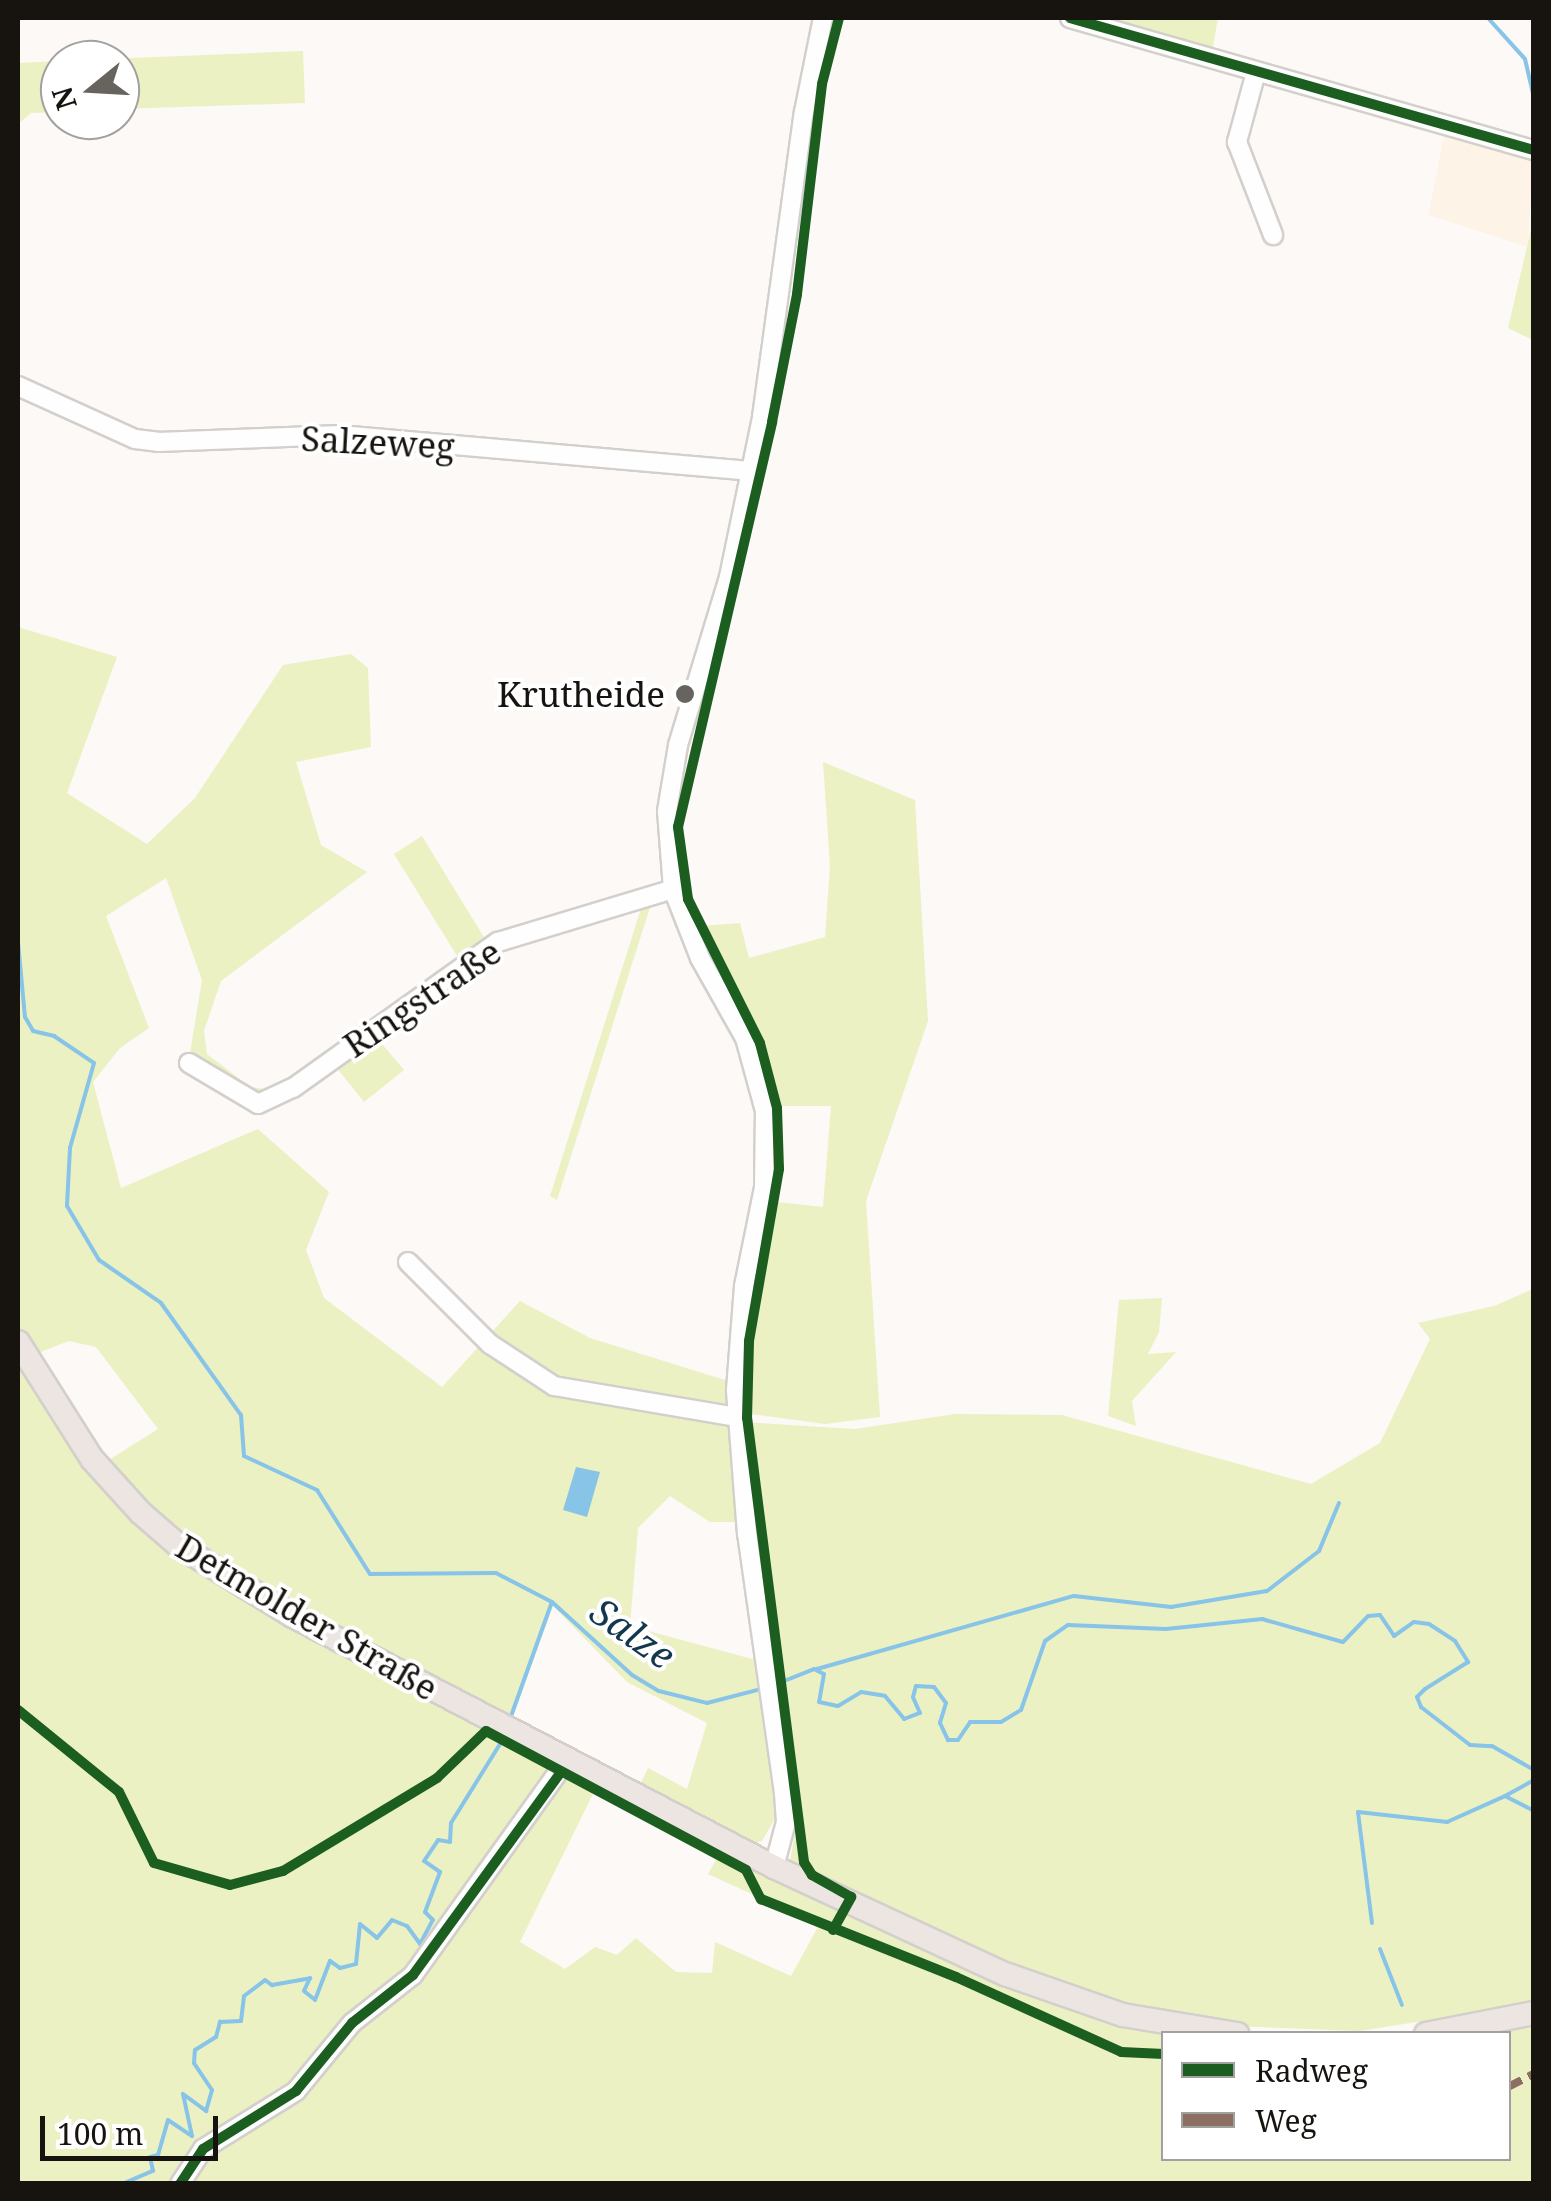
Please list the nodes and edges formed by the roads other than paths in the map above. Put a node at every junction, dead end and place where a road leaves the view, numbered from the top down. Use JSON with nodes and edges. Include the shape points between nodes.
{"nodes":[{"id":1,"x":823,"y":18,"type":"edge"},
{"id":2,"x":1070,"y":18,"type":"edge"},
{"id":3,"x":1256,"y":72,"type":"junction"},
{"id":4,"x":1534,"y":150,"type":"edge"},
{"id":5,"x":1273,"y":235,"type":"dead end"},
{"id":6,"x":18,"y":386,"type":"edge"},
{"id":7,"x":749,"y":471,"type":"junction"},
{"id":8,"x":672,"y":889,"type":"junction"},
{"id":9,"x":188,"y":1063,"type":"dead end"},
{"id":10,"x":408,"y":1262,"type":"dead end"},
{"id":11,"x":18,"y":1342,"type":"edge"},
{"id":12,"x":737,"y":1417,"type":"junction"},
{"id":13,"x":567,"y":1760,"type":"junction"},
{"id":14,"x":774,"y":1867,"type":"junction"},
{"id":15,"x":1534,"y":2013,"type":"edge"},
{"id":16,"x":1219,"y":2031,"type":"edge"},
{"id":17,"x":1441,"y":2031,"type":"edge"},
{"id":18,"x":180,"y":2184,"type":"edge"}],
"edges":[{"from":1,"to":7,"type":"street"},
{"from":2,"to":3,"type":"street"},
{"from":3,"to":4,"type":"street"},
{"from":3,"to":5,"type":"street","via":[[1237,142]]},
{"from":6,"to":7,"type":"street","name":"Salzeweg","via":[[134,439],[158,442],[340,435]]},
{"from":7,"to":8,"type":"street","via":[[729,578],[671,780],[666,840]]},
{"from":8,"to":9,"type":"street","name":"Ringstraße","via":[[498,942],[293,1088],[258,1104]]},
{"from":8,"to":12,"type":"street","via":[[700,958],[745,1038],[765,1112],[764,1188],[738,1330]]},
{"from":10,"to":12,"type":"street","via":[[490,1344],[554,1386]]},
{"from":11,"to":13,"type":"main road","name":"Detmolder Straße","via":[[92,1459],[180,1546],[290,1615]]},
{"from":12,"to":14,"type":"street","via":[[786,1822]]},
{"from":13,"to":14,"type":"main road","name":"Detmolder Straße"},
{"from":13,"to":18,"type":"street","via":[[413,1974],[352,2023],[296,2091],[203,2149]]},
{"from":14,"to":16,"type":"main road","name":"Detmolder Straße","via":[[1006,1974],[1123,2015]]},
{"from":15,"to":17,"type":"main road"}]}
